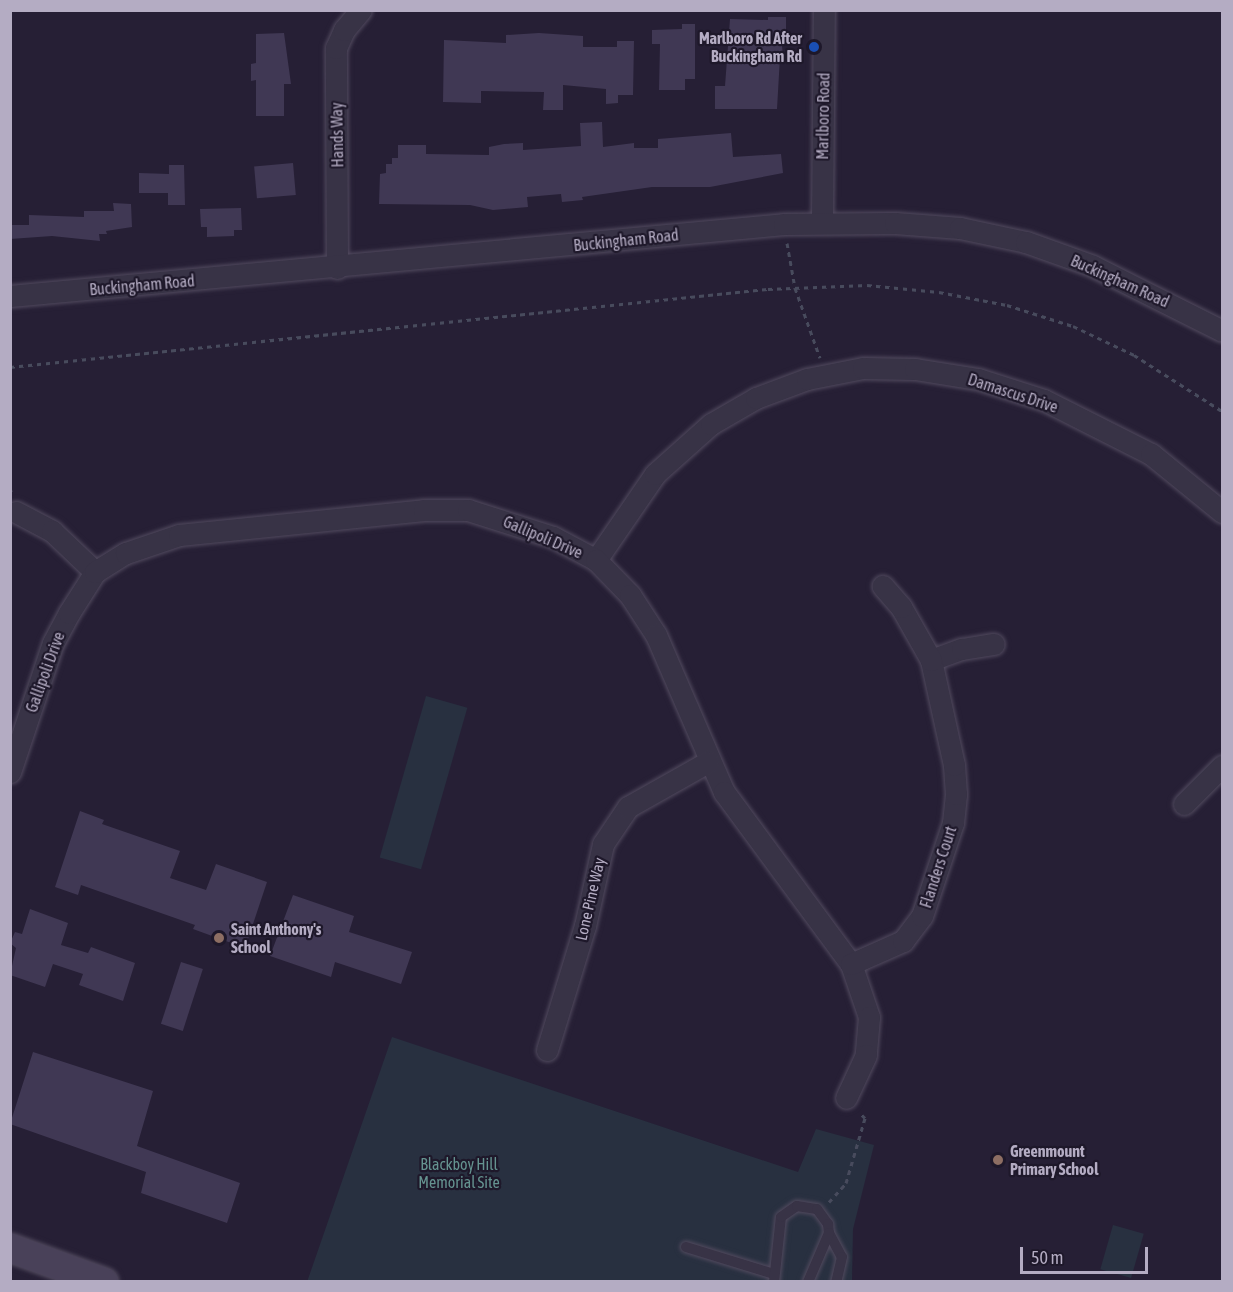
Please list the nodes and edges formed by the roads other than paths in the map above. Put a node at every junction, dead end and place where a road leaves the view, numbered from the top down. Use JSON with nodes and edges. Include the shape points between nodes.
{"nodes":[{"id":1,"x":360,"y":10,"type":"edge"},
{"id":2,"x":825,"y":10,"type":"edge"},
{"id":3,"x":822,"y":222,"type":"junction"},
{"id":4,"x":337,"y":268,"type":"junction"},
{"id":5,"x":10,"y":297,"type":"edge"},
{"id":6,"x":1222,"y":331,"type":"edge"},
{"id":7,"x":16,"y":512,"type":"dead end"},
{"id":8,"x":1222,"y":512,"type":"edge"},
{"id":9,"x":596,"y":560,"type":"junction"},
{"id":10,"x":95,"y":572,"type":"junction"},
{"id":11,"x":883,"y":586,"type":"dead end"},
{"id":12,"x":994,"y":644,"type":"dead end"},
{"id":13,"x":931,"y":660,"type":"junction"},
{"id":14,"x":708,"y":762,"type":"junction"},
{"id":15,"x":1222,"y":766,"type":"edge"},
{"id":16,"x":10,"y":772,"type":"edge"},
{"id":17,"x":1184,"y":804,"type":"dead end"},
{"id":18,"x":851,"y":964,"type":"junction"},
{"id":19,"x":547,"y":1050,"type":"dead end"},
{"id":20,"x":846,"y":1098,"type":"road end"},
{"id":21,"x":829,"y":1233,"type":"junction"},
{"id":22,"x":686,"y":1247,"type":"dead end"},
{"id":23,"x":10,"y":1248,"type":"edge"},
{"id":24,"x":774,"y":1278,"type":"edge"},
{"id":25,"x":104,"y":1281,"type":"edge"},
{"id":26,"x":808,"y":1281,"type":"edge"},
{"id":27,"x":836,"y":1281,"type":"edge"}],
"edges":[{"from":1,"to":4,"type":"street","name":"Hands Way","via":[[336,48]]},
{"from":2,"to":3,"type":"street","name":"Marlboro Road"},
{"from":3,"to":4,"type":"street","name":"Buckingham Road"},
{"from":3,"to":6,"type":"street","name":"Buckingham Road","via":[[960,228],[1026,242],[1093,266]]},
{"from":4,"to":5,"type":"street","name":"Buckingham Road"},
{"from":7,"to":10,"type":"street","via":[[52,531]]},
{"from":8,"to":9,"type":"street","name":"Damascus Drive","via":[[1151,454],[1044,400],[978,380],[915,369],[863,369],[807,379],[756,398],[711,424],[655,474]]},
{"from":9,"to":10,"type":"street","name":"Gallipoli Drive","via":[[553,537],[506,519],[468,510],[424,510],[178,535],[126,553]]},
{"from":9,"to":14,"type":"street","name":"Gallipoli Drive","via":[[630,595],[656,634]]},
{"from":10,"to":16,"type":"street","name":"Gallipoli Drive","via":[[53,643]]},
{"from":11,"to":13,"type":"street","name":"Flanders Court","via":[[901,607]]},
{"from":12,"to":13,"type":"street","via":[[962,649]]},
{"from":13,"to":18,"type":"street","name":"Flanders Court","via":[[954,765],[953,823],[922,916],[903,941]]},
{"from":14,"to":18,"type":"street","name":"Gallipoli Drive","via":[[745,821]]},
{"from":14,"to":19,"type":"street","name":"Lone Pine Way","via":[[628,807],[603,844],[585,926]]},
{"from":15,"to":17,"type":"street"},
{"from":18,"to":20,"type":"street","name":"Gallipoli Drive","via":[[869,1017],[866,1055]]},
{"from":21,"to":24,"type":"lane","via":[[819,1212],[797,1206],[781,1217]]},
{"from":21,"to":26,"type":"lane"},
{"from":21,"to":27,"type":"lane","via":[[842,1257]]},
{"from":22,"to":24,"type":"lane"},
{"from":23,"to":25,"type":"main road"}]}
